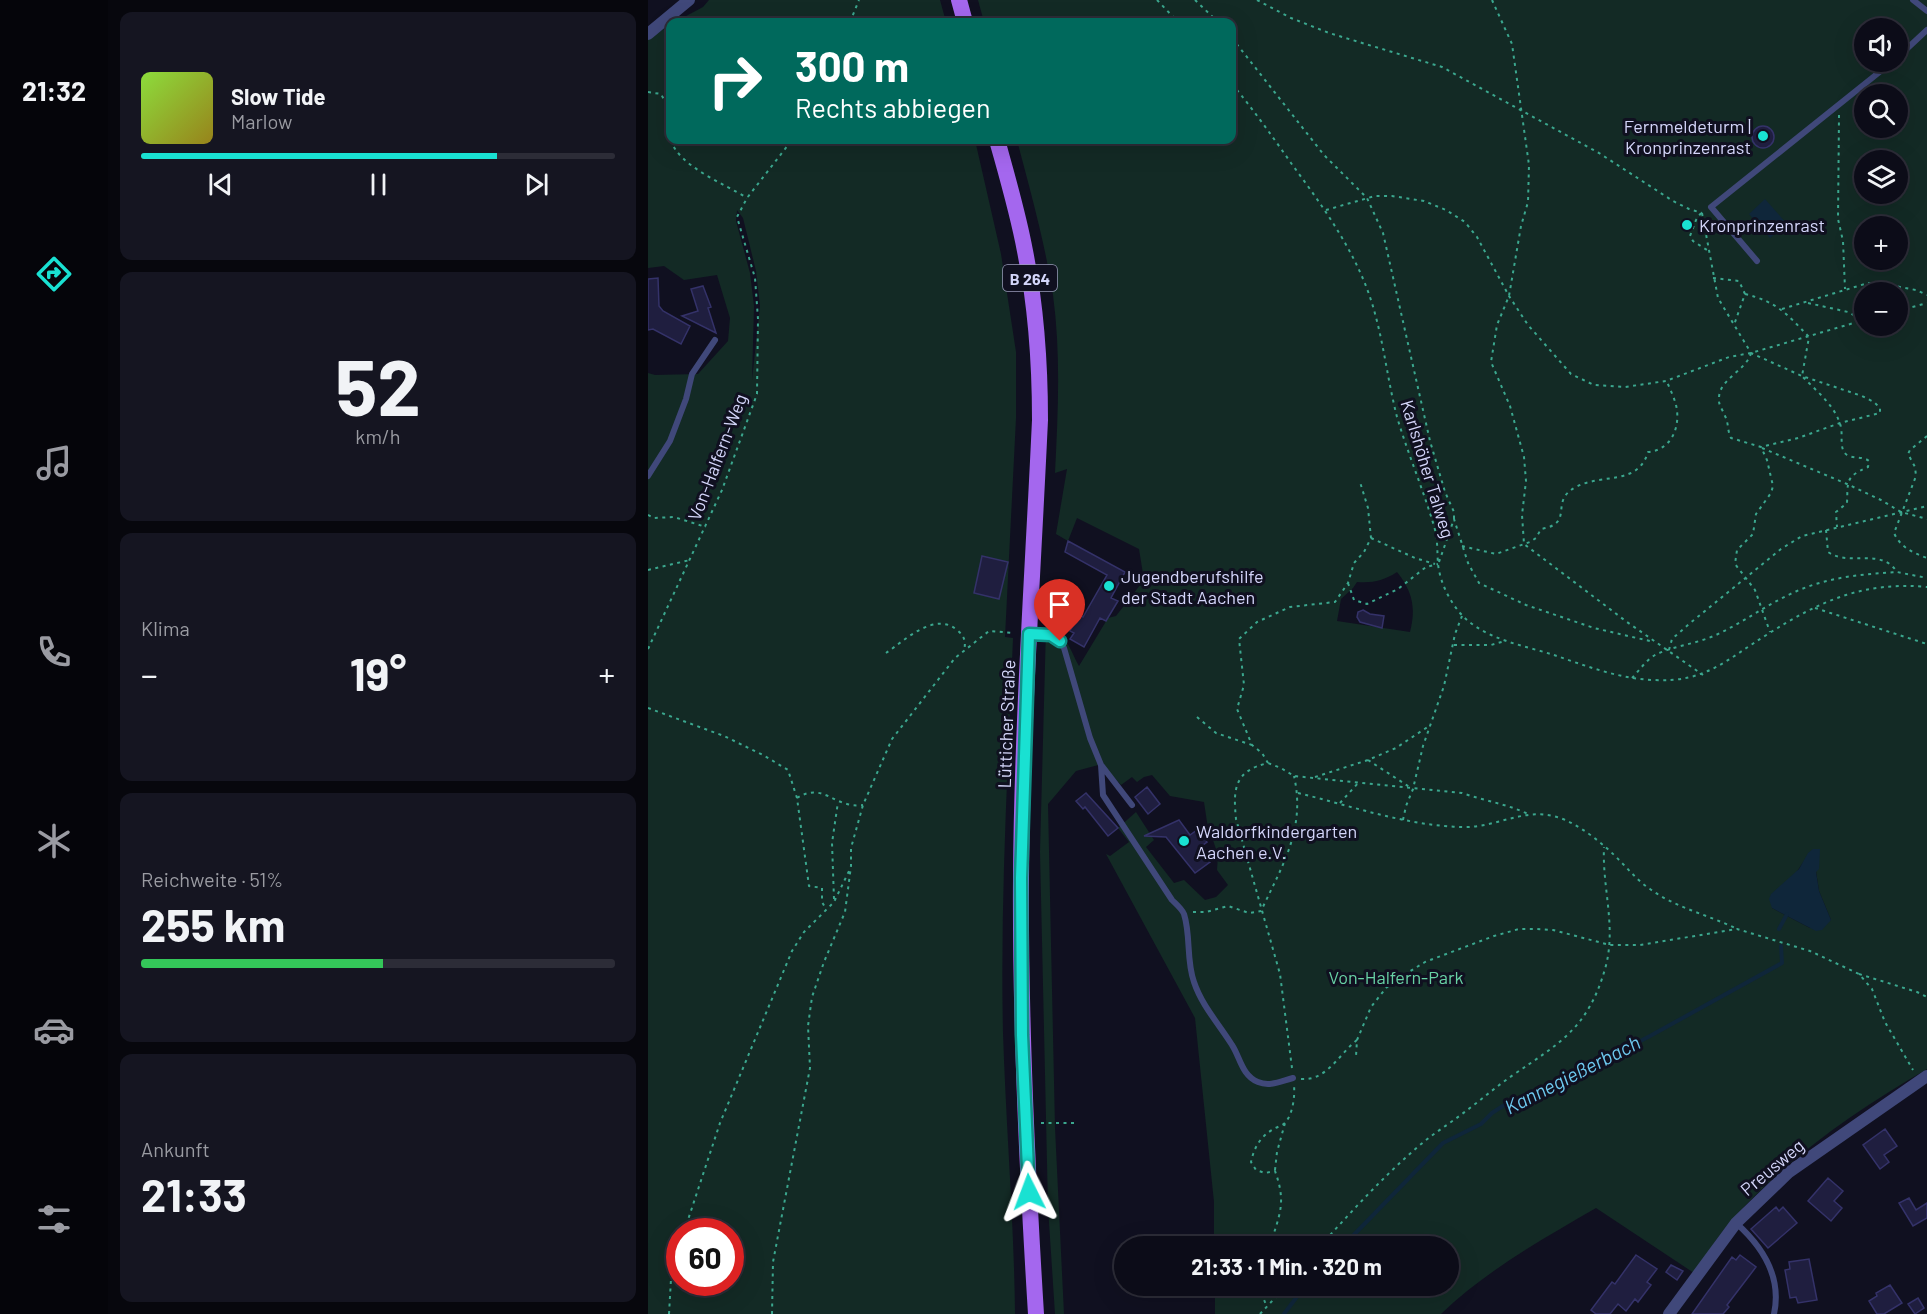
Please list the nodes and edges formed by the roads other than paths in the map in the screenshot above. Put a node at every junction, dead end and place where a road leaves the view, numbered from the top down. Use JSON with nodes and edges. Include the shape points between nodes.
{"nodes":[{"id":1,"x":689,"y":0,"type":"edge"},
{"id":2,"x":959,"y":0,"type":"edge"},
{"id":3,"x":1913,"y":0,"type":"edge"},
{"id":4,"x":1927,"y":11,"type":"edge"},
{"id":5,"x":667,"y":18,"type":"edge"},
{"id":6,"x":964,"y":18,"type":"edge"},
{"id":7,"x":666,"y":19,"type":"edge"},
{"id":8,"x":1927,"y":30,"type":"edge"},
{"id":9,"x":648,"y":34,"type":"edge"},
{"id":10,"x":1908,"y":48,"type":"edge"},
{"id":11,"x":1881,"y":72,"type":"edge"},
{"id":12,"x":998,"y":144,"type":"edge"},
{"id":13,"x":1757,"y":261,"type":"dead end"},
{"id":14,"x":715,"y":340,"type":"dead end"},
{"id":15,"x":648,"y":476,"type":"edge"},
{"id":16,"x":1029,"y":634,"type":"junction"},
{"id":17,"x":1101,"y":765,"type":"junction"},
{"id":18,"x":1132,"y":805,"type":"dead end"},
{"id":19,"x":1293,"y":1078,"type":"road end"},
{"id":20,"x":1923,"y":1078,"type":"edge"},
{"id":21,"x":1736,"y":1223,"type":"junction"},
{"id":22,"x":1036,"y":1314,"type":"edge"},
{"id":23,"x":1669,"y":1314,"type":"edge"},
{"id":24,"x":1774,"y":1314,"type":"edge"}],
"edges":[{"from":1,"to":5,"type":"street"},
{"from":2,"to":6,"type":"main road"},
{"from":3,"to":4,"type":"lane"},
{"from":7,"to":9,"type":"street"},
{"from":8,"to":10,"type":"lane"},
{"from":11,"to":13,"type":"lane","via":[[1712,207]]},
{"from":12,"to":16,"type":"main road","name":"Lütticher Straße","number":"B 264","via":[[1025,250],[1038,348],[1040,420]]},
{"from":14,"to":15,"type":"lane","via":[[692,374],[670,441]]},
{"from":16,"to":17,"type":"lane","via":[[1051,635],[1064,648]]},
{"from":16,"to":22,"type":"main road","name":"Lütticher Straße","number":"B 264","via":[[1021,878],[1022,1035]]},
{"from":17,"to":18,"type":"lane"},
{"from":17,"to":19,"type":"lane","via":[[1103,795],[1183,912],[1194,982],[1242,1067],[1255,1081],[1265,1084]]},
{"from":20,"to":21,"type":"street","name":"Preusweg","via":[[1789,1172]]},
{"from":21,"to":23,"type":"street","name":"Preusweg"},
{"from":21,"to":24,"type":"lane","via":[[1766,1256],[1776,1289]]}]}
